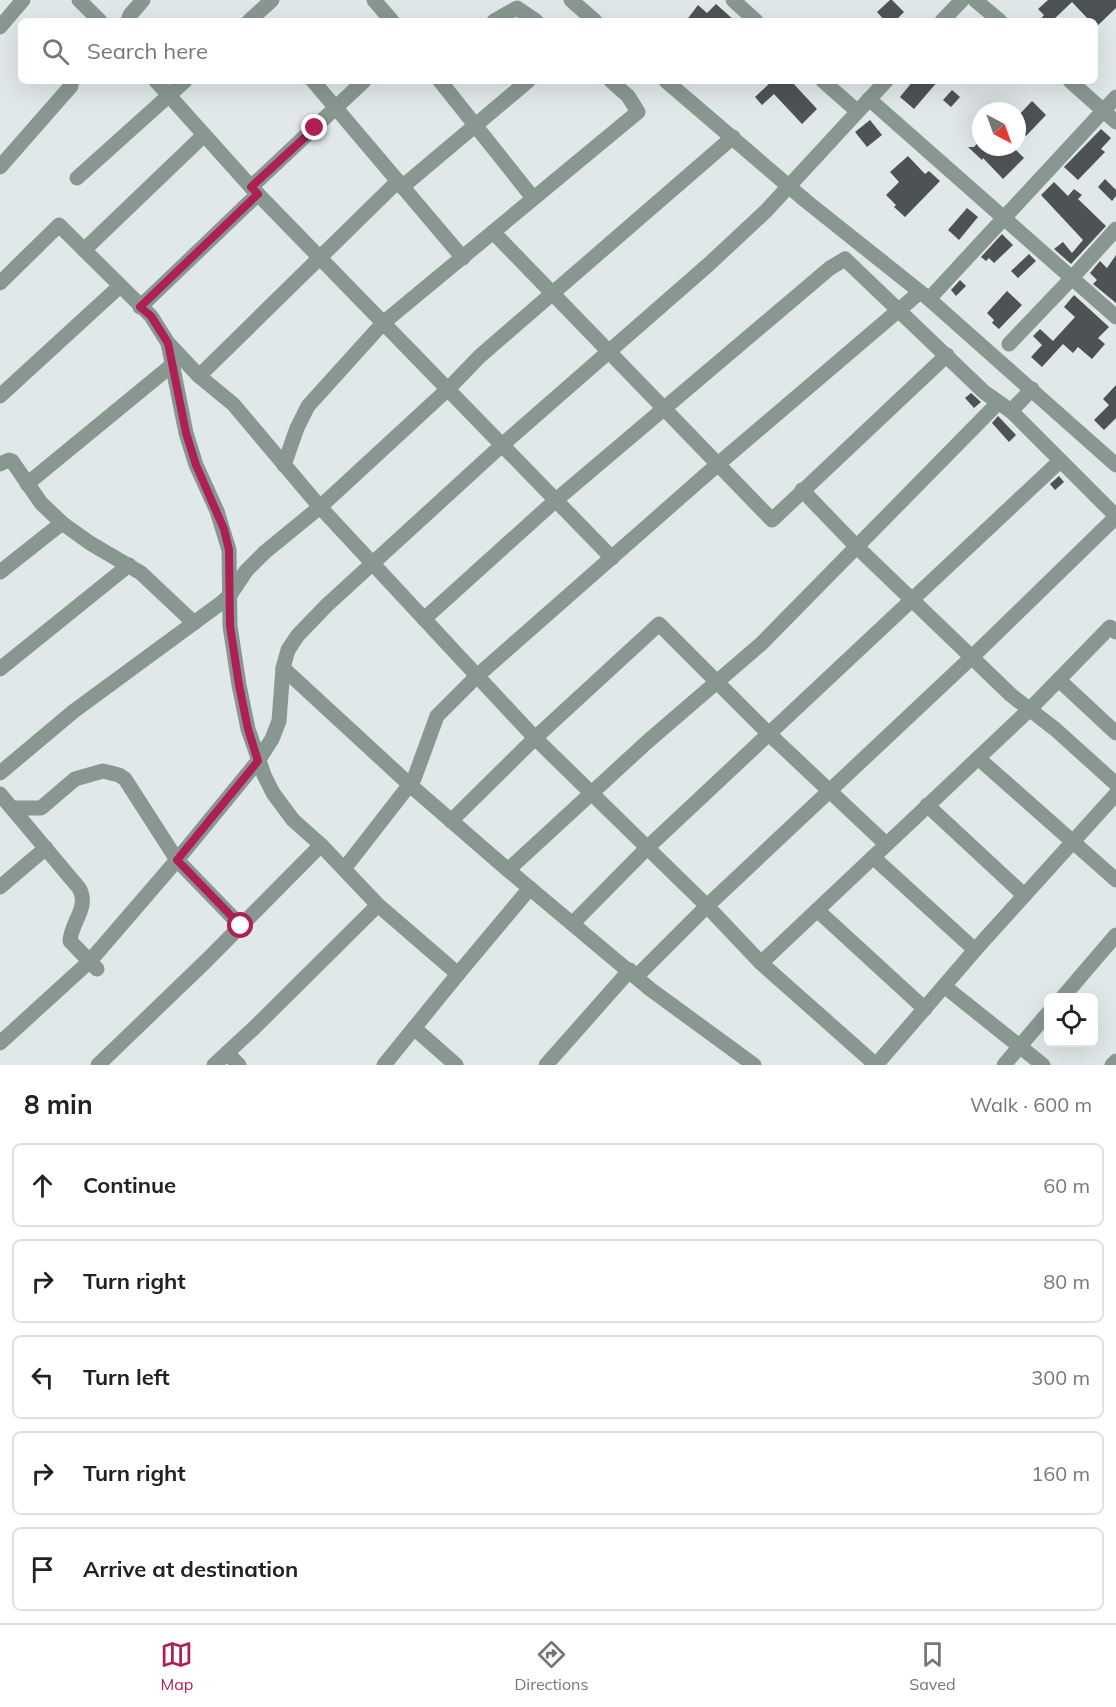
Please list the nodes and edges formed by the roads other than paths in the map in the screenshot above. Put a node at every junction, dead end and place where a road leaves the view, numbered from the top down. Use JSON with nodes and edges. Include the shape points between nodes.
{"nodes":[{"id":1,"x":23,"y":0,"type":"edge"},
{"id":2,"x":80,"y":0,"type":"edge"},
{"id":3,"x":143,"y":0,"type":"edge"},
{"id":4,"x":272,"y":0,"type":"edge"},
{"id":5,"x":374,"y":0,"type":"edge"},
{"id":6,"x":571,"y":0,"type":"edge"},
{"id":7,"x":733,"y":0,"type":"edge"},
{"id":8,"x":975,"y":0,"type":"edge"},
{"id":9,"x":956,"y":2,"type":"edge"},
{"id":10,"x":97,"y":18,"type":"edge"},
{"id":11,"x":129,"y":18,"type":"edge"},
{"id":12,"x":257,"y":18,"type":"edge"},
{"id":13,"x":389,"y":18,"type":"edge"},
{"id":14,"x":499,"y":18,"type":"edge"},
{"id":15,"x":532,"y":18,"type":"edge"},
{"id":16,"x":592,"y":18,"type":"edge"},
{"id":17,"x":753,"y":18,"type":"edge"},
{"id":18,"x":944,"y":18,"type":"edge"},
{"id":19,"x":996,"y":18,"type":"edge"},
{"id":20,"x":0,"y":27,"type":"edge"},
{"id":21,"x":159,"y":84,"type":"edge"},
{"id":22,"x":182,"y":84,"type":"edge"},
{"id":23,"x":316,"y":84,"type":"edge"},
{"id":24,"x":361,"y":84,"type":"edge"},
{"id":25,"x":442,"y":84,"type":"edge"},
{"id":26,"x":524,"y":84,"type":"edge"},
{"id":27,"x":614,"y":84,"type":"edge"},
{"id":28,"x":670,"y":84,"type":"edge"},
{"id":29,"x":826,"y":84,"type":"edge"},
{"id":30,"x":883,"y":84,"type":"edge"},
{"id":31,"x":1074,"y":84,"type":"edge"},
{"id":32,"x":71,"y":86,"type":"dead end"},
{"id":33,"x":169,"y":96,"type":"junction"},
{"id":34,"x":1116,"y":97,"type":"edge"},
{"id":35,"x":869,"y":99,"type":"junction"},
{"id":36,"x":335,"y":107,"type":"junction"},
{"id":37,"x":1104,"y":110,"type":"junction"},
{"id":38,"x":857,"y":111,"type":"junction"},
{"id":39,"x":1116,"y":122,"type":"edge"},
{"id":40,"x":476,"y":125,"type":"junction"},
{"id":41,"x":204,"y":135,"type":"junction"},
{"id":42,"x":733,"y":137,"type":"junction"},
{"id":43,"x":0,"y":168,"type":"edge"},
{"id":44,"x":77,"y":178,"type":"dead end"},
{"id":45,"x":400,"y":184,"type":"junction"},
{"id":46,"x":790,"y":185,"type":"junction"},
{"id":47,"x":255,"y":191,"type":"junction"},
{"id":48,"x":534,"y":198,"type":"junction"},
{"id":49,"x":1005,"y":219,"type":"junction"},
{"id":50,"x":1116,"y":229,"type":"edge"},
{"id":51,"x":493,"y":232,"type":"junction"},
{"id":52,"x":84,"y":250,"type":"junction"},
{"id":53,"x":320,"y":256,"type":"junction"},
{"id":54,"x":463,"y":258,"type":"junction"},
{"id":55,"x":1071,"y":279,"type":"junction"},
{"id":56,"x":0,"y":283,"type":"edge"},
{"id":57,"x":120,"y":286,"type":"junction"},
{"id":58,"x":553,"y":295,"type":"junction"},
{"id":59,"x":925,"y":295,"type":"junction"},
{"id":60,"x":140,"y":307,"type":"junction"},
{"id":61,"x":899,"y":310,"type":"junction"},
{"id":62,"x":1116,"y":317,"type":"edge"},
{"id":63,"x":383,"y":323,"type":"junction"},
{"id":64,"x":168,"y":343,"type":"junction"},
{"id":65,"x":1009,"y":344,"type":"dead end"},
{"id":66,"x":610,"y":352,"type":"junction"},
{"id":67,"x":947,"y":355,"type":"junction"},
{"id":68,"x":172,"y":365,"type":"junction"},
{"id":69,"x":199,"y":376,"type":"junction"},
{"id":70,"x":448,"y":389,"type":"junction"},
{"id":71,"x":1032,"y":389,"type":"junction"},
{"id":72,"x":0,"y":396,"type":"edge"},
{"id":73,"x":1004,"y":407,"type":"junction"},
{"id":74,"x":665,"y":408,"type":"junction"},
{"id":75,"x":502,"y":445,"type":"junction"},
{"id":76,"x":1060,"y":461,"type":"junction"},
{"id":77,"x":0,"y":464,"type":"edge"},
{"id":78,"x":284,"y":465,"type":"junction"},
{"id":79,"x":717,"y":465,"type":"junction"},
{"id":80,"x":1116,"y":465,"type":"edge"},
{"id":81,"x":27,"y":484,"type":"junction"},
{"id":82,"x":802,"y":490,"type":"junction"},
{"id":83,"x":556,"y":500,"type":"junction"},
{"id":84,"x":320,"y":507,"type":"junction"},
{"id":85,"x":1116,"y":517,"type":"edge"},
{"id":86,"x":62,"y":522,"type":"junction"},
{"id":87,"x":856,"y":546,"type":"junction"},
{"id":88,"x":612,"y":558,"type":"junction"},
{"id":89,"x":373,"y":563,"type":"junction"},
{"id":90,"x":129,"y":565,"type":"junction"},
{"id":91,"x":0,"y":572,"type":"edge"},
{"id":92,"x":230,"y":595,"type":"junction"},
{"id":93,"x":913,"y":598,"type":"junction"},
{"id":94,"x":424,"y":619,"type":"junction"},
{"id":95,"x":194,"y":623,"type":"junction"},
{"id":96,"x":1114,"y":627,"type":"edge"},
{"id":97,"x":972,"y":657,"type":"junction"},
{"id":98,"x":283,"y":668,"type":"junction"},
{"id":99,"x":0,"y":669,"type":"edge"},
{"id":100,"x":477,"y":676,"type":"junction"},
{"id":101,"x":1059,"y":680,"type":"junction"},
{"id":102,"x":717,"y":682,"type":"junction"},
{"id":103,"x":1030,"y":709,"type":"junction"},
{"id":104,"x":1116,"y":733,"type":"edge"},
{"id":105,"x":769,"y":734,"type":"junction"},
{"id":106,"x":535,"y":738,"type":"junction"},
{"id":107,"x":978,"y":758,"type":"junction"},
{"id":108,"x":258,"y":761,"type":"junction"},
{"id":109,"x":0,"y":774,"type":"edge"},
{"id":110,"x":1116,"y":784,"type":"edge"},
{"id":111,"x":410,"y":785,"type":"junction"},
{"id":112,"x":830,"y":791,"type":"junction"},
{"id":113,"x":591,"y":793,"type":"junction"},
{"id":114,"x":0,"y":794,"type":"edge"},
{"id":115,"x":1116,"y":794,"type":"edge"},
{"id":116,"x":927,"y":805,"type":"junction"},
{"id":117,"x":13,"y":808,"type":"junction"},
{"id":118,"x":451,"y":820,"type":"junction"},
{"id":119,"x":1073,"y":841,"type":"junction"},
{"id":120,"x":886,"y":844,"type":"junction"},
{"id":121,"x":321,"y":845,"type":"junction"},
{"id":122,"x":46,"y":848,"type":"junction"},
{"id":123,"x":647,"y":848,"type":"junction"},
{"id":124,"x":873,"y":857,"type":"junction"},
{"id":125,"x":177,"y":860,"type":"junction"},
{"id":126,"x":344,"y":869,"type":"junction"},
{"id":127,"x":508,"y":870,"type":"junction"},
{"id":128,"x":1116,"y":880,"type":"edge"},
{"id":129,"x":0,"y":887,"type":"edge"},
{"id":130,"x":530,"y":888,"type":"junction"},
{"id":131,"x":1024,"y":895,"type":"junction"},
{"id":132,"x":378,"y":905,"type":"junction"},
{"id":133,"x":707,"y":906,"type":"junction"},
{"id":134,"x":817,"y":910,"type":"junction"},
{"id":135,"x":573,"y":923,"type":"junction"},
{"id":136,"x":241,"y":926,"type":"junction"},
{"id":137,"x":1116,"y":935,"type":"edge"},
{"id":138,"x":975,"y":950,"type":"junction"},
{"id":139,"x":761,"y":963,"type":"junction"},
{"id":140,"x":93,"y":965,"type":"junction"},
{"id":141,"x":458,"y":974,"type":"junction"},
{"id":142,"x":633,"y":974,"type":"junction"},
{"id":143,"x":944,"y":986,"type":"junction"},
{"id":144,"x":1066,"y":993,"type":"edge"},
{"id":145,"x":925,"y":1009,"type":"junction"},
{"id":146,"x":1044,"y":1018,"type":"edge"},
{"id":147,"x":414,"y":1028,"type":"junction"},
{"id":148,"x":0,"y":1043,"type":"edge"},
{"id":149,"x":1020,"y":1046,"type":"junction"},
{"id":150,"x":227,"y":1053,"type":"junction"},
{"id":151,"x":1116,"y":1061,"type":"edge"},
{"id":152,"x":98,"y":1065,"type":"edge"},
{"id":153,"x":214,"y":1065,"type":"edge"},
{"id":154,"x":239,"y":1065,"type":"edge"},
{"id":155,"x":384,"y":1065,"type":"edge"},
{"id":156,"x":456,"y":1065,"type":"edge"},
{"id":157,"x":546,"y":1065,"type":"edge"},
{"id":158,"x":754,"y":1065,"type":"edge"},
{"id":159,"x":876,"y":1065,"type":"edge"},
{"id":160,"x":1004,"y":1065,"type":"edge"},
{"id":161,"x":1043,"y":1065,"type":"edge"},
{"id":162,"x":1112,"y":1065,"type":"edge"}],
"edges":[{"from":1,"to":20,"type":"street"},
{"from":2,"to":10,"type":"street"},
{"from":3,"to":11,"type":"street"},
{"from":4,"to":12,"type":"street"},
{"from":5,"to":13,"type":"street"},
{"from":6,"to":16,"type":"street"},
{"from":7,"to":17,"type":"street"},
{"from":8,"to":19,"type":"street"},
{"from":9,"to":18,"type":"street"},
{"from":14,"to":15,"type":"street","via":[[517,8]]},
{"from":21,"to":33,"type":"street"},
{"from":22,"to":33,"type":"street"},
{"from":23,"to":36,"type":"street"},
{"from":24,"to":36,"type":"street"},
{"from":25,"to":40,"type":"street"},
{"from":26,"to":40,"type":"street"},
{"from":27,"to":48,"type":"street","via":[[638,112]]},
{"from":28,"to":42,"type":"street"},
{"from":29,"to":38,"type":"street"},
{"from":30,"to":35,"type":"street"},
{"from":31,"to":37,"type":"street"},
{"from":32,"to":43,"type":"street"},
{"from":33,"to":41,"type":"street"},
{"from":33,"to":44,"type":"street"},
{"from":34,"to":37,"type":"street"},
{"from":35,"to":38,"type":"street"},
{"from":35,"to":49,"type":"street"},
{"from":36,"to":45,"type":"street"},
{"from":36,"to":47,"type":"street"},
{"from":37,"to":39,"type":"street"},
{"from":37,"to":49,"type":"street"},
{"from":38,"to":46,"type":"street"},
{"from":40,"to":45,"type":"street"},
{"from":40,"to":48,"type":"street"},
{"from":41,"to":47,"type":"street"},
{"from":41,"to":52,"type":"street"},
{"from":42,"to":46,"type":"street"},
{"from":42,"to":58,"type":"street"},
{"from":45,"to":53,"type":"street"},
{"from":45,"to":54,"type":"street"},
{"from":46,"to":59,"type":"street"},
{"from":46,"to":66,"type":"street"},
{"from":47,"to":53,"type":"street"},
{"from":47,"to":60,"type":"street"},
{"from":48,"to":51,"type":"street"},
{"from":49,"to":55,"type":"street"},
{"from":49,"to":59,"type":"street"},
{"from":50,"to":55,"type":"street"},
{"from":51,"to":54,"type":"street"},
{"from":51,"to":58,"type":"street"},
{"from":52,"to":56,"type":"street","via":[[59,225]]},
{"from":52,"to":57,"type":"street"},
{"from":53,"to":63,"type":"street"},
{"from":53,"to":69,"type":"street"},
{"from":54,"to":63,"type":"street"},
{"from":55,"to":62,"type":"street"},
{"from":55,"to":65,"type":"street"},
{"from":57,"to":60,"type":"street"},
{"from":57,"to":72,"type":"street"},
{"from":58,"to":66,"type":"street"},
{"from":58,"to":70,"type":"street","via":[[480,356]]},
{"from":59,"to":61,"type":"street"},
{"from":59,"to":71,"type":"street"},
{"from":60,"to":64,"type":"street","via":[[151,316]]},
{"from":61,"to":67,"type":"street"},
{"from":61,"to":74,"type":"street","via":[[852,264],[845,259],[840,261]]},
{"from":61,"to":79,"type":"street"},
{"from":63,"to":70,"type":"street"},
{"from":63,"to":78,"type":"street","via":[[308,406]]},
{"from":64,"to":68,"type":"street"},
{"from":64,"to":69,"type":"street"},
{"from":66,"to":74,"type":"street"},
{"from":66,"to":75,"type":"street"},
{"from":67,"to":73,"type":"street"},
{"from":67,"to":82,"type":"street"},
{"from":68,"to":81,"type":"street"},
{"from":68,"to":92,"type":"street","via":[[192,454],[227,539]]},
{"from":69,"to":78,"type":"street","via":[[233,404]]},
{"from":70,"to":75,"type":"street"},
{"from":70,"to":84,"type":"street"},
{"from":71,"to":73,"type":"street"},
{"from":71,"to":80,"type":"street"},
{"from":73,"to":76,"type":"street"},
{"from":73,"to":87,"type":"street"},
{"from":74,"to":79,"type":"street"},
{"from":74,"to":83,"type":"street"},
{"from":75,"to":83,"type":"street"},
{"from":75,"to":89,"type":"street"},
{"from":76,"to":85,"type":"street"},
{"from":76,"to":93,"type":"street"},
{"from":77,"to":81,"type":"street","via":[[12,461]]},
{"from":78,"to":84,"type":"street"},
{"from":79,"to":82,"type":"street","via":[[772,520]]},
{"from":79,"to":88,"type":"street"},
{"from":81,"to":86,"type":"street"},
{"from":82,"to":87,"type":"street"},
{"from":83,"to":88,"type":"street"},
{"from":83,"to":94,"type":"street"},
{"from":84,"to":89,"type":"street"},
{"from":84,"to":92,"type":"street","via":[[246,571]]},
{"from":85,"to":97,"type":"street"},
{"from":86,"to":90,"type":"street"},
{"from":86,"to":91,"type":"street"},
{"from":87,"to":93,"type":"street"},
{"from":87,"to":102,"type":"street","via":[[770,635]]},
{"from":88,"to":100,"type":"street"},
{"from":89,"to":94,"type":"street"},
{"from":89,"to":98,"type":"street","via":[[298,635]]},
{"from":90,"to":95,"type":"street"},
{"from":90,"to":99,"type":"street"},
{"from":92,"to":95,"type":"street"},
{"from":92,"to":108,"type":"street","via":[[230,626],[239,685]]},
{"from":93,"to":97,"type":"street"},
{"from":93,"to":105,"type":"street"},
{"from":94,"to":100,"type":"street"},
{"from":95,"to":109,"type":"street","via":[[74,711]]},
{"from":96,"to":101,"type":"street"},
{"from":97,"to":103,"type":"street"},
{"from":97,"to":112,"type":"street"},
{"from":98,"to":108,"type":"street","via":[[279,721]]},
{"from":98,"to":111,"type":"street"},
{"from":100,"to":106,"type":"street"},
{"from":100,"to":111,"type":"street","via":[[437,716]]},
{"from":101,"to":103,"type":"street"},
{"from":101,"to":104,"type":"street"},
{"from":102,"to":105,"type":"street"},
{"from":102,"to":106,"type":"street","via":[[659,624]]},
{"from":102,"to":113,"type":"street"},
{"from":103,"to":107,"type":"street"},
{"from":103,"to":110,"type":"street"},
{"from":105,"to":112,"type":"street"},
{"from":105,"to":123,"type":"street"},
{"from":106,"to":113,"type":"street"},
{"from":106,"to":118,"type":"street"},
{"from":107,"to":116,"type":"street"},
{"from":107,"to":119,"type":"street"},
{"from":108,"to":121,"type":"street","via":[[273,793],[293,820]]},
{"from":108,"to":125,"type":"street"},
{"from":111,"to":118,"type":"street"},
{"from":111,"to":126,"type":"street"},
{"from":112,"to":120,"type":"street"},
{"from":112,"to":133,"type":"street"},
{"from":113,"to":123,"type":"street"},
{"from":113,"to":127,"type":"street"},
{"from":114,"to":117,"type":"street"},
{"from":115,"to":119,"type":"street"},
{"from":116,"to":120,"type":"street"},
{"from":116,"to":131,"type":"street"},
{"from":117,"to":122,"type":"street"},
{"from":117,"to":125,"type":"street","via":[[41,808],[75,779],[110,772],[129,784]]},
{"from":118,"to":127,"type":"street"},
{"from":119,"to":128,"type":"street"},
{"from":119,"to":131,"type":"street"},
{"from":120,"to":124,"type":"street"},
{"from":121,"to":126,"type":"street"},
{"from":121,"to":136,"type":"street"},
{"from":122,"to":129,"type":"street"},
{"from":122,"to":140,"type":"street","via":[[83,895],[69,939]]},
{"from":123,"to":133,"type":"street"},
{"from":123,"to":135,"type":"street"},
{"from":124,"to":134,"type":"street"},
{"from":124,"to":138,"type":"street"},
{"from":125,"to":136,"type":"street"},
{"from":125,"to":140,"type":"street"},
{"from":126,"to":132,"type":"street"},
{"from":127,"to":130,"type":"street"},
{"from":130,"to":135,"type":"street"},
{"from":130,"to":141,"type":"street"},
{"from":131,"to":138,"type":"street"},
{"from":132,"to":141,"type":"street"},
{"from":132,"to":150,"type":"street"},
{"from":133,"to":139,"type":"street"},
{"from":133,"to":142,"type":"street"},
{"from":134,"to":139,"type":"street"},
{"from":134,"to":145,"type":"street"},
{"from":135,"to":142,"type":"street"},
{"from":136,"to":152,"type":"street"},
{"from":137,"to":144,"type":"street"},
{"from":138,"to":143,"type":"street"},
{"from":139,"to":159,"type":"street"},
{"from":140,"to":148,"type":"street"},
{"from":141,"to":147,"type":"street"},
{"from":142,"to":157,"type":"street"},
{"from":142,"to":158,"type":"street"},
{"from":143,"to":145,"type":"street"},
{"from":143,"to":149,"type":"street"},
{"from":145,"to":159,"type":"street"},
{"from":146,"to":149,"type":"street"},
{"from":147,"to":155,"type":"street"},
{"from":147,"to":156,"type":"street"},
{"from":149,"to":160,"type":"street"},
{"from":149,"to":161,"type":"street"},
{"from":150,"to":153,"type":"street"},
{"from":150,"to":154,"type":"street"},
{"from":151,"to":162,"type":"street"}]}
